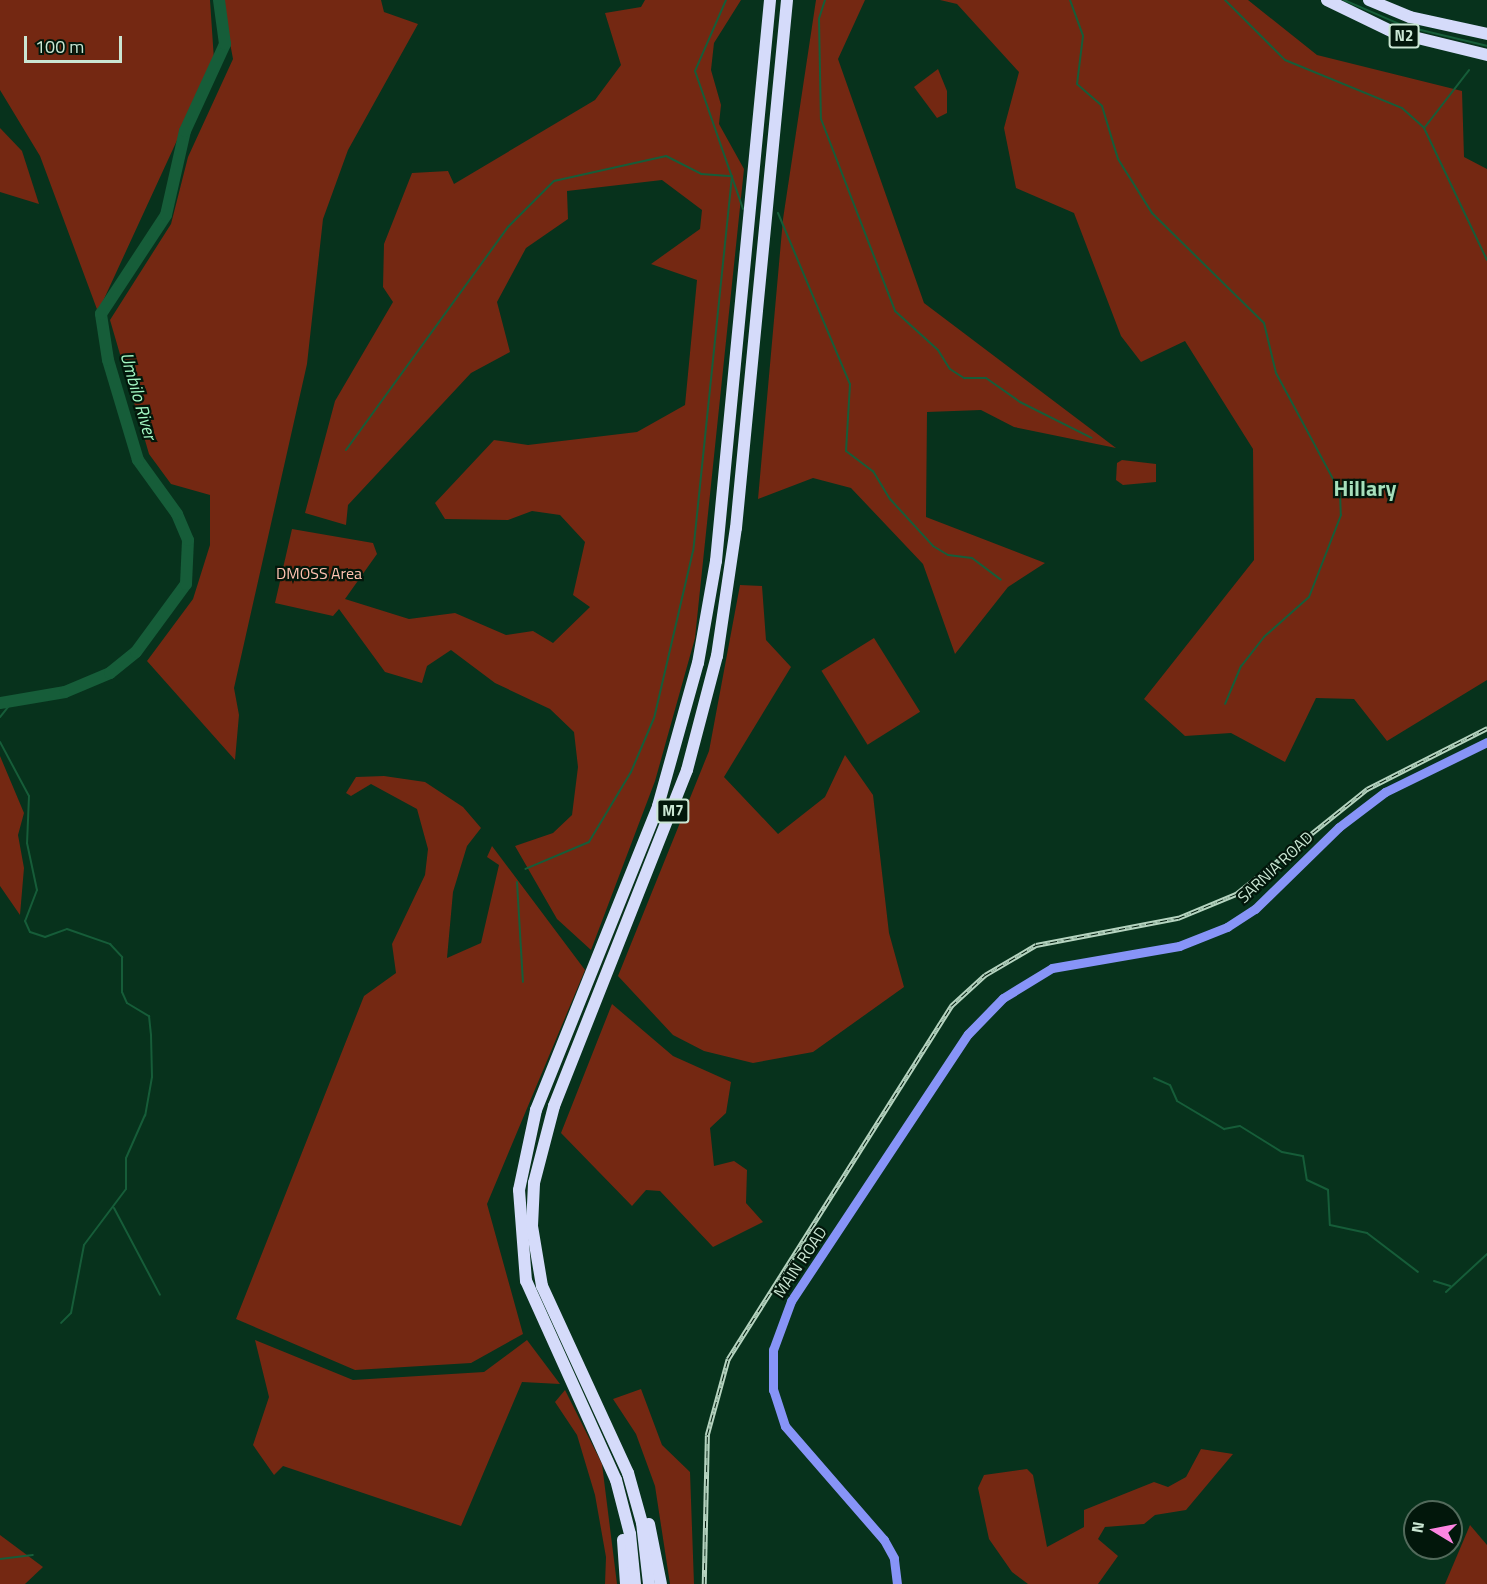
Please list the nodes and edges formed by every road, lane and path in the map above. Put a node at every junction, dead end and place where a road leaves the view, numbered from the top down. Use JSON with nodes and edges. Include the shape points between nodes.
{"nodes":[{"id":1,"x":770,"y":0,"type":"edge"},
{"id":2,"x":787,"y":0,"type":"edge"},
{"id":3,"x":1327,"y":0,"type":"edge"},
{"id":4,"x":1369,"y":0,"type":"edge"},
{"id":5,"x":1387,"y":0,"type":"edge"},
{"id":6,"x":1464,"y":31,"type":"junction"},
{"id":7,"x":1487,"y":34,"type":"edge"},
{"id":8,"x":1487,"y":55,"type":"edge"},
{"id":9,"x":1487,"y":742,"type":"edge"},
{"id":10,"x":1030,"y":979,"type":"joint"},
{"id":11,"x":594,"y":1397,"type":"junction"},
{"id":12,"x":616,"y":1480,"type":"junction"},
{"id":13,"x":626,"y":1584,"type":"edge"},
{"id":14,"x":634,"y":1584,"type":"edge"},
{"id":15,"x":649,"y":1584,"type":"edge"},
{"id":16,"x":661,"y":1584,"type":"edge"},
{"id":17,"x":897,"y":1584,"type":"edge"}],
"edges":[{"from":1,"to":12,"type":"highway","number":"M7","via":[[716,561],[698,663],[658,806],[536,1110],[519,1190],[523,1263],[532,1300]]},
{"from":2,"to":11,"type":"highway","number":"M7","via":[[736,528],[717,656],[674,807],[554,1106],[536,1166],[532,1226],[542,1286]]},
{"from":3,"to":8,"type":"highway","number":"N2","via":[[1393,32]]},
{"from":4,"to":6,"type":"highway","number":"N2"},
{"from":5,"to":6,"type":"highway"},
{"from":6,"to":7,"type":"highway","number":"N2"},
{"from":9,"to":10,"type":"main road","name":"SARNIA ROAD","via":[[1385,792],[1332,833],[1255,909],[1227,927],[1179,946],[1068,963]]},
{"from":10,"to":17,"type":"main road","name":"MAIN ROAD","via":[[968,1034],[791,1301],[776,1336],[772,1381],[785,1426],[884,1540],[894,1558]]},
{"from":11,"to":15,"type":"highway","number":"M7","via":[[636,1497]]},
{"from":11,"to":16,"type":"highway","via":[[614,1425],[635,1477]]},
{"from":12,"to":13,"type":"highway"},
{"from":12,"to":14,"type":"highway","number":"M7","via":[[630,1534]]}]}
